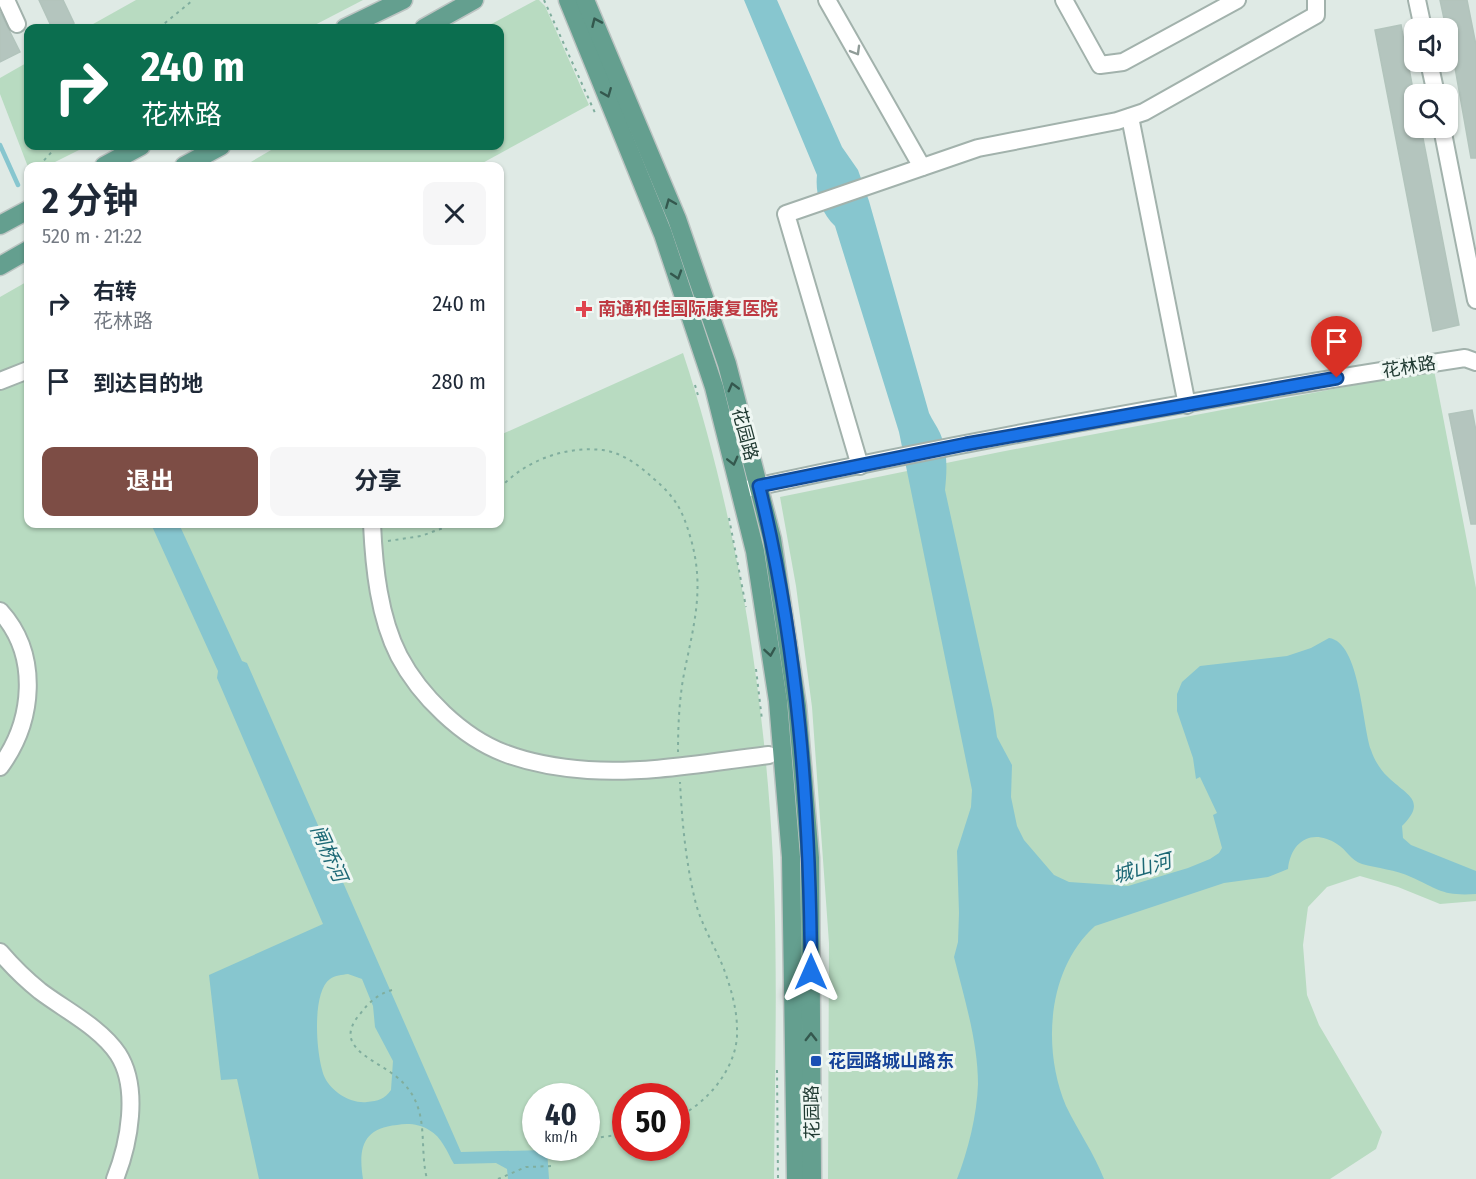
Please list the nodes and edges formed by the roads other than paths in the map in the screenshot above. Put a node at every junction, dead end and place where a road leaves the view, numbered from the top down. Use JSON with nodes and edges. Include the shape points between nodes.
{"nodes":[{"id":1,"x":6,"y":0,"type":"edge"},
{"id":2,"x":403,"y":0,"type":"edge"},
{"id":3,"x":474,"y":0,"type":"edge"},
{"id":4,"x":568,"y":0,"type":"edge"},
{"id":5,"x":585,"y":0,"type":"edge"},
{"id":6,"x":827,"y":0,"type":"edge"},
{"id":7,"x":1064,"y":0,"type":"edge"},
{"id":8,"x":1237,"y":0,"type":"edge"},
{"id":9,"x":1316,"y":0,"type":"edge"},
{"id":10,"x":1418,"y":0,"type":"edge"},
{"id":11,"x":1421,"y":18,"type":"edge"},
{"id":12,"x":17,"y":24,"type":"dead end"},
{"id":13,"x":353,"y":24,"type":"edge"},
{"id":14,"x":431,"y":24,"type":"edge"},
{"id":15,"x":1130,"y":117,"type":"junction"},
{"id":16,"x":1444,"y":138,"type":"edge"},
{"id":17,"x":134,"y":150,"type":"edge"},
{"id":18,"x":214,"y":150,"type":"edge"},
{"id":19,"x":111,"y":162,"type":"edge"},
{"id":20,"x":191,"y":162,"type":"edge"},
{"id":21,"x":922,"y":167,"type":"junction"},
{"id":22,"x":24,"y":212,"type":"edge"},
{"id":23,"x":4,"y":223,"type":"edge"},
{"id":24,"x":24,"y":252,"type":"edge"},
{"id":25,"x":0,"y":266,"type":"edge"},
{"id":26,"x":1476,"y":300,"type":"edge"},
{"id":27,"x":1476,"y":362,"type":"edge"},
{"id":28,"x":24,"y":372,"type":"edge"},
{"id":29,"x":0,"y":381,"type":"edge"},
{"id":30,"x":1187,"y":405,"type":"junction"},
{"id":31,"x":860,"y":466,"type":"junction"},
{"id":32,"x":759,"y":486,"type":"junction"},
{"id":33,"x":740,"y":490,"type":"junction"},
{"id":34,"x":372,"y":528,"type":"edge"},
{"id":35,"x":0,"y":611,"type":"edge"},
{"id":36,"x":769,"y":755,"type":"dead end"},
{"id":37,"x":0,"y":767,"type":"edge"},
{"id":38,"x":0,"y":952,"type":"edge"},
{"id":39,"x":115,"y":1179,"type":"edge"},
{"id":40,"x":796,"y":1179,"type":"edge"},
{"id":41,"x":812,"y":1179,"type":"edge"}],
"edges":[{"from":1,"to":12,"type":"street"},
{"from":2,"to":13,"type":"main road"},
{"from":3,"to":14,"type":"main road"},
{"from":4,"to":33,"type":"main road","name":"花园路","one_way":true,"via":[[663,234],[714,387]]},
{"from":32,"to":5,"type":"main road","name":"花园路","one_way":true,"via":[[727,363],[677,219]]},
{"from":6,"to":21,"type":"street","one_way":true},
{"from":7,"to":8,"type":"street","via":[[1100,65],[1123,62]]},
{"from":9,"to":15,"type":"street","via":[[1316,15]]},
{"from":10,"to":11,"type":"street"},
{"from":15,"to":21,"type":"street","via":[[978,148]]},
{"from":15,"to":30,"type":"street"},
{"from":16,"to":26,"type":"street"},
{"from":17,"to":19,"type":"main road"},
{"from":18,"to":20,"type":"main road"},
{"from":21,"to":31,"type":"street","via":[[786,214]]},
{"from":22,"to":23,"type":"main road"},
{"from":24,"to":25,"type":"main road"},
{"from":27,"to":30,"type":"street","name":"花林路","via":[[1465,358]]},
{"from":28,"to":29,"type":"street"},
{"from":30,"to":31,"type":"street","name":"花林路"},
{"from":31,"to":32,"type":"street","name":"花林路"},
{"from":32,"to":33,"type":"street","name":"花林路"},
{"from":41,"to":32,"type":"main road","name":"花园路","one_way":true,"via":[[810,858],[797,706],[772,539]]},
{"from":33,"to":40,"type":"main road","name":"花园路","one_way":true,"via":[[755,552],[778,701],[791,857]]},
{"from":34,"to":36,"type":"street","via":[[381,602],[399,657],[442,711],[503,753],[570,768],[610,770]]},
{"from":35,"to":37,"type":"street","via":[[23,647],[28,694],[17,740]]},
{"from":38,"to":39,"type":"street","via":[[18,972],[95,1031],[118,1055],[125,1069],[130,1111],[126,1144]]}]}
